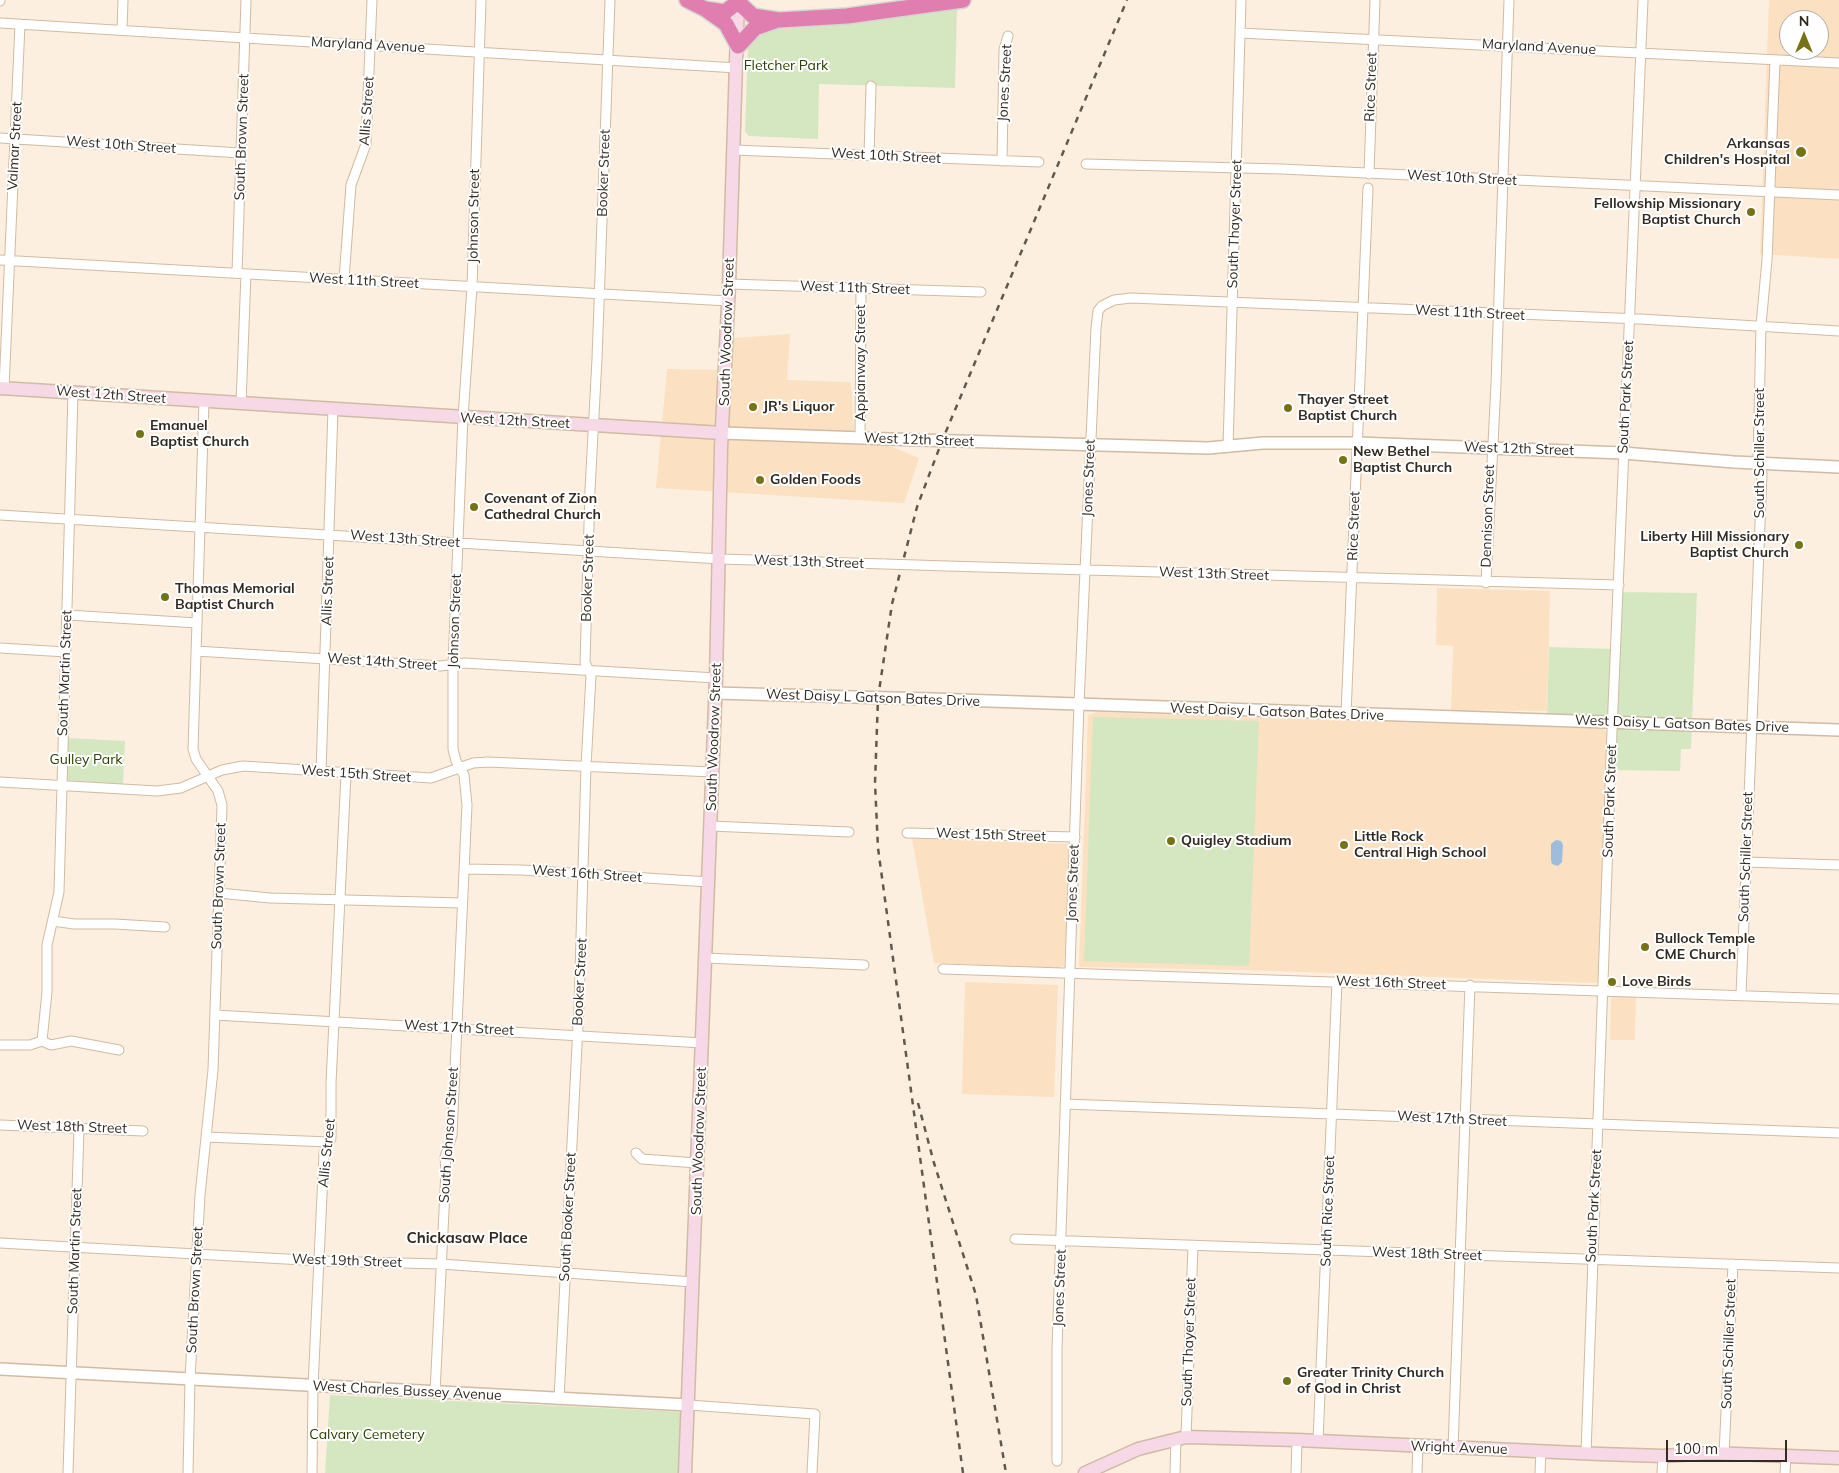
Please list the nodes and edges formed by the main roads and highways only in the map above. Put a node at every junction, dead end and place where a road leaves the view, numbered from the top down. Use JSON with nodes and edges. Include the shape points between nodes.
{"nodes":[{"id":1,"x":687,"y":0,"type":"edge"},
{"id":2,"x":964,"y":0,"type":"edge"},
{"id":3,"x":738,"y":1,"type":"edge"},
{"id":4,"x":705,"y":9,"type":"junction"},
{"id":5,"x":779,"y":20,"type":"junction"},
{"id":6,"x":738,"y":46,"type":"junction"},
{"id":7,"x":2,"y":388,"type":"edge"},
{"id":8,"x":722,"y":433,"type":"junction"},
{"id":9,"x":1839,"y":1458,"type":"edge"},
{"id":10,"x":685,"y":1473,"type":"edge"},
{"id":11,"x":1085,"y":1473,"type":"edge"}],
"edges":[{"from":1,"to":4,"type":"highway"},
{"from":2,"to":5,"type":"highway","via":[[847,16]]},
{"from":3,"to":4,"type":"highway","via":[[725,12]]},
{"from":3,"to":5,"type":"highway","via":[[753,16]]},
{"from":3,"to":6,"type":"main road","name":"South Woodrow Street"},
{"from":4,"to":6,"type":"highway","via":[[726,24]]},
{"from":5,"to":6,"type":"highway","via":[[755,28]]},
{"from":6,"to":8,"type":"main road","name":"South Woodrow Street"},
{"from":7,"to":8,"type":"main road","name":"West 12th Street"},
{"from":8,"to":10,"type":"main road","name":"South Woodrow Street","via":[[716,693]]},
{"from":9,"to":11,"type":"main road","name":"Wright Avenue","via":[[1724,1454],[1663,1456],[1181,1438],[1138,1448]]}]}
